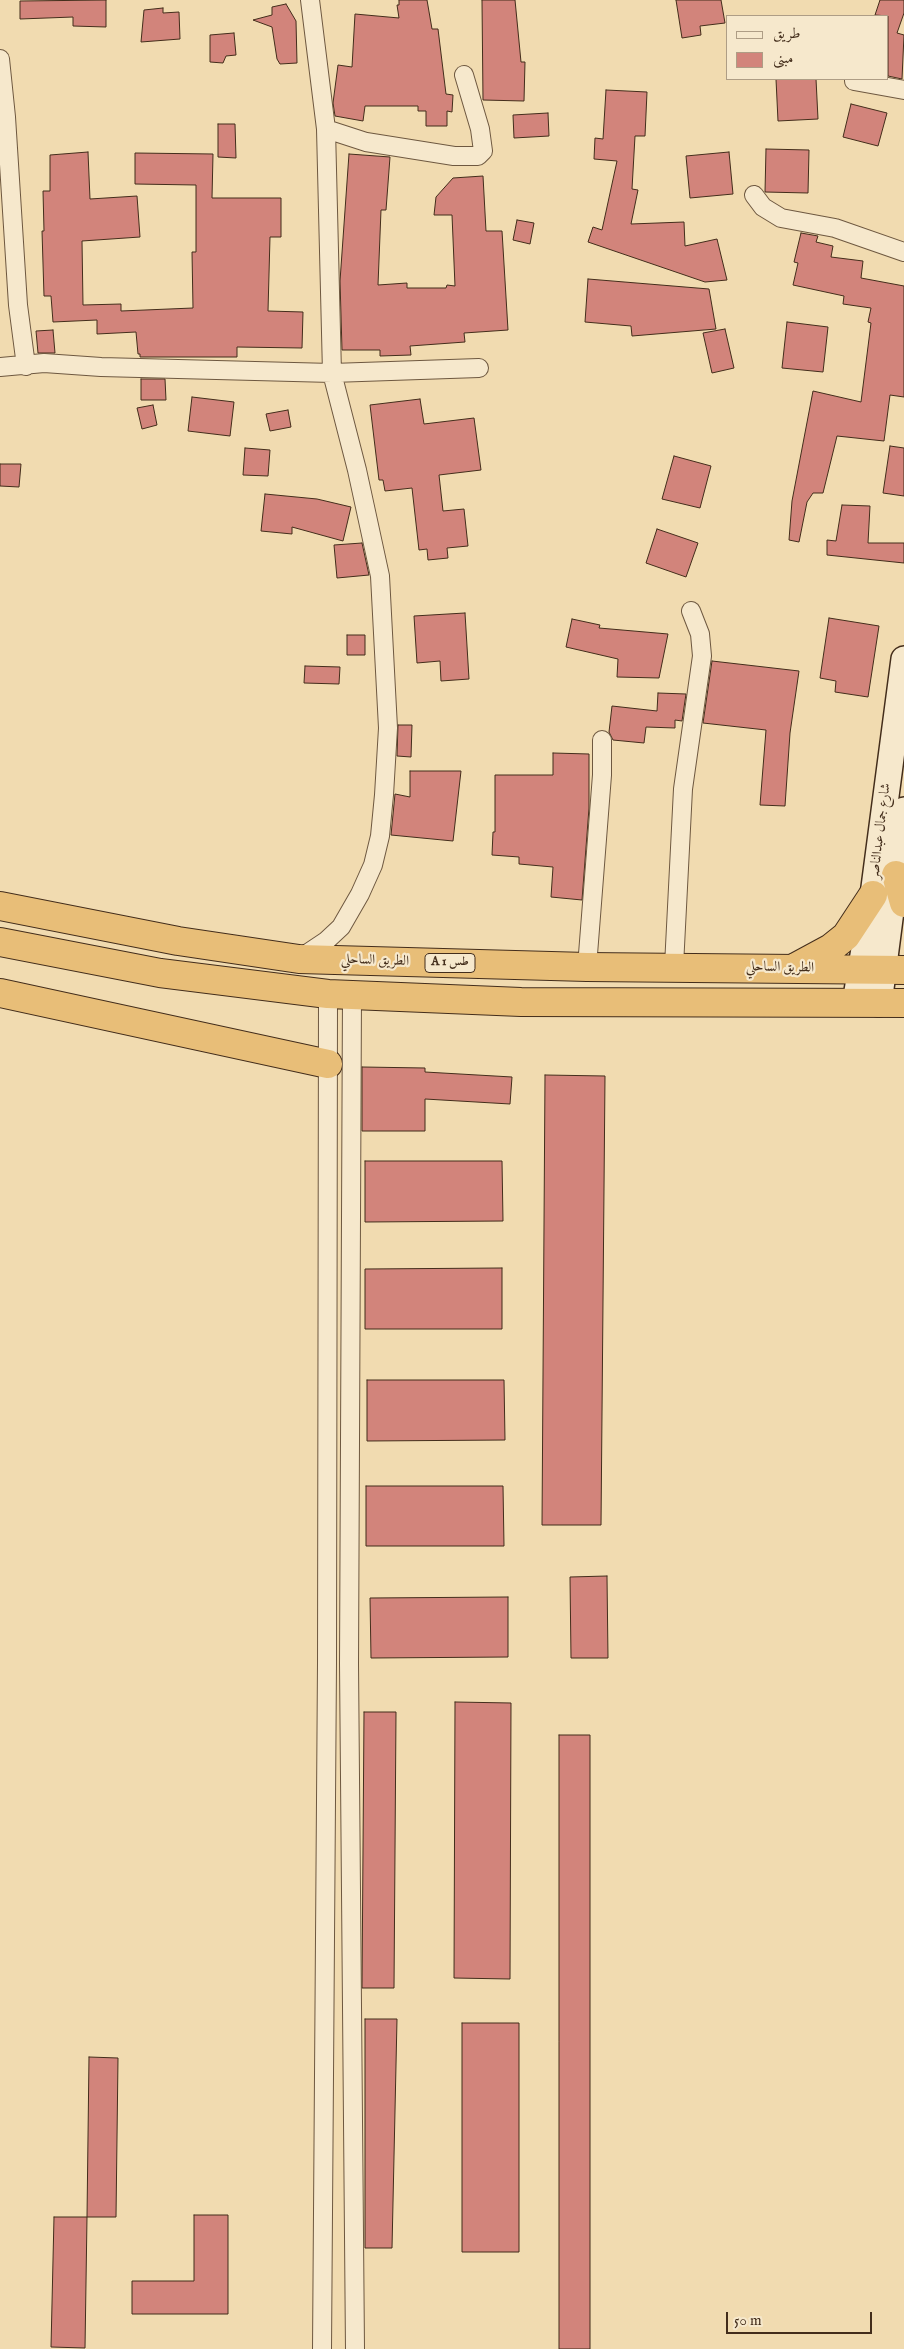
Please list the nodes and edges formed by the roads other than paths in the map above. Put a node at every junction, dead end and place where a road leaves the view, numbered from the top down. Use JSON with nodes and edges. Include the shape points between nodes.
{"nodes":[{"id":1,"x":310,"y":0,"type":"edge"},
{"id":2,"x":0,"y":60,"type":"edge"},
{"id":3,"x":464,"y":75,"type":"dead end"},
{"id":4,"x":854,"y":81,"type":"dead end"},
{"id":5,"x":904,"y":90,"type":"edge"},
{"id":6,"x":326,"y":130,"type":"junction"},
{"id":7,"x":754,"y":195,"type":"dead end"},
{"id":8,"x":904,"y":252,"type":"edge"},
{"id":9,"x":26,"y":366,"type":"junction"},
{"id":10,"x":0,"y":367,"type":"edge"},
{"id":11,"x":480,"y":368,"type":"dead end"},
{"id":12,"x":332,"y":373,"type":"junction"},
{"id":13,"x":691,"y":611,"type":"dead end"},
{"id":14,"x":904,"y":659,"type":"edge"},
{"id":15,"x":602,"y":740,"type":"dead end"},
{"id":16,"x":903,"y":820,"type":"edge"},
{"id":17,"x":896,"y":875,"type":"junction"},
{"id":18,"x":873,"y":895,"type":"junction"},
{"id":19,"x":904,"y":903,"type":"edge"},
{"id":20,"x":0,"y":906,"type":"edge"},
{"id":21,"x":0,"y":942,"type":"edge"},
{"id":22,"x":299,"y":959,"type":"junction"},
{"id":23,"x":674,"y":966,"type":"junction"},
{"id":24,"x":587,"y":967,"type":"junction"},
{"id":25,"x":793,"y":969,"type":"junction"},
{"id":26,"x":882,"y":970,"type":"edge"},
{"id":27,"x":0,"y":993,"type":"edge"},
{"id":28,"x":340,"y":994,"type":"junction"},
{"id":29,"x":879,"y":1003,"type":"edge"},
{"id":30,"x":328,"y":1064,"type":"junction"},
{"id":31,"x":327,"y":1663,"type":"junction"},
{"id":32,"x":349,"y":1663,"type":"junction"},
{"id":33,"x":351,"y":2076,"type":"junction"},
{"id":34,"x":324,"y":2078,"type":"junction"},
{"id":35,"x":322,"y":2349,"type":"edge"},
{"id":36,"x":355,"y":2349,"type":"edge"}],
"edges":[{"from":1,"to":6,"type":"street"},
{"from":2,"to":9,"type":"street","via":[[18,306]]},
{"from":3,"to":6,"type":"street","via":[[480,130],[483,151],[478,156],[454,156],[366,142]]},
{"from":4,"to":5,"type":"street"},
{"from":6,"to":12,"type":"street"},
{"from":7,"to":8,"type":"street","via":[[763,208],[781,218],[835,228]]},
{"from":9,"to":10,"type":"street"},
{"from":9,"to":12,"type":"street","via":[[44,363]]},
{"from":11,"to":12,"type":"street"},
{"from":12,"to":22,"type":"street","via":[[380,576],[388,728],[384,804],[373,864],[360,894],[341,927]]},
{"from":13,"to":23,"type":"street","via":[[700,634],[702,656],[684,789]]},
{"from":14,"to":18,"type":"main road","name":"شارع جمال عبدالناصر"},
{"from":15,"to":24,"type":"street"},
{"from":16,"to":17,"type":"main road","name":"شارع جمال عبدالناصر"},
{"from":17,"to":19,"type":"highway"},
{"from":17,"to":26,"type":"main road","name":"شارع جمال عبدالناصر"},
{"from":18,"to":25,"type":"highway","via":[[846,936]]},
{"from":18,"to":26,"type":"main road","name":"شارع جمال عبدالناصر"},
{"from":20,"to":22,"type":"highway","name":"الطريق الساحلي","number":"A 1 طس","via":[[178,941]]},
{"from":21,"to":28,"type":"highway","via":[[160,973]]},
{"from":22,"to":24,"type":"highway","name":"الطريق الساحلي","number":"A 1 طس"},
{"from":23,"to":24,"type":"highway","name":"الطريق الساحلي","number":"A 1 طس"},
{"from":23,"to":25,"type":"highway","name":"الطريق الساحلي","number":"A 1 طس"},
{"from":25,"to":26,"type":"highway","name":"الطريق الساحلي","number":"A 1 طس"},
{"from":26,"to":29,"type":"main road","name":"شارع جمال عبدالناصر"},
{"from":27,"to":30,"type":"highway"},
{"from":28,"to":29,"type":"highway","via":[[521,1002]]},
{"from":28,"to":30,"type":"street"},
{"from":28,"to":32,"type":"street"},
{"from":30,"to":31,"type":"street"},
{"from":31,"to":32,"type":"street"},
{"from":31,"to":34,"type":"street"},
{"from":32,"to":33,"type":"street"},
{"from":33,"to":34,"type":"street"},
{"from":33,"to":36,"type":"street"},
{"from":34,"to":35,"type":"street"}]}
